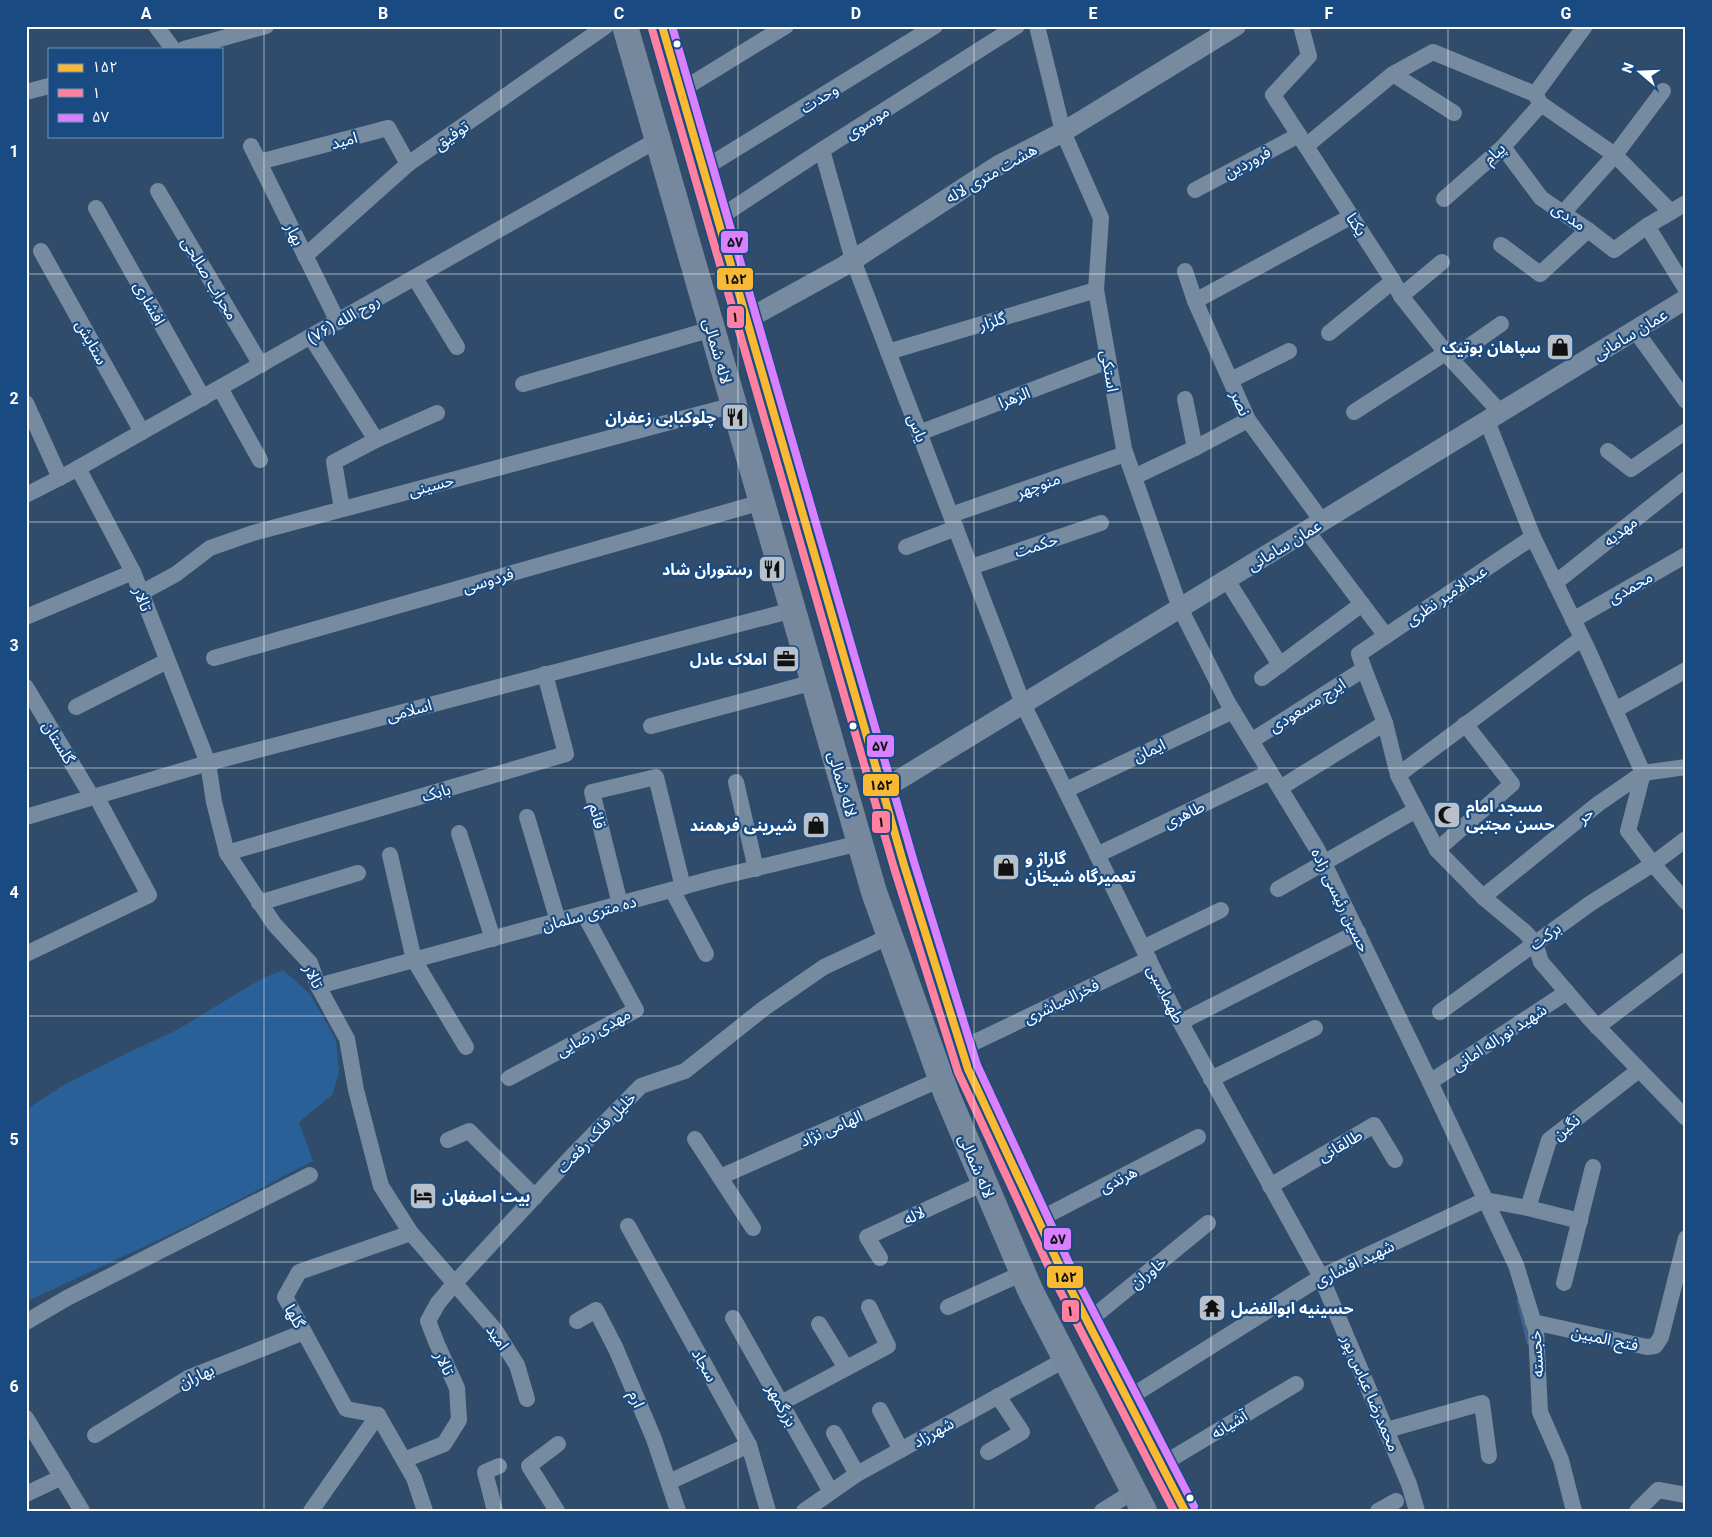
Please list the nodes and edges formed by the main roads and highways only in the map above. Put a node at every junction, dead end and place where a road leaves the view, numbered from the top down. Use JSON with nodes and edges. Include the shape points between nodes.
{"nodes":[{"id":1,"x":625,"y":26,"type":"edge"},
{"id":2,"x":662,"y":26,"type":"edge"},
{"id":3,"x":749,"y":455,"type":"junction"},
{"id":4,"x":788,"y":465,"type":"junction"},
{"id":5,"x":774,"y":544,"type":"junction"},
{"id":6,"x":814,"y":555,"type":"junction"},
{"id":7,"x":1072,"y":1292,"type":"junction"},
{"id":8,"x":1038,"y":1305,"type":"junction"},
{"id":9,"x":1139,"y":1501,"type":"edge"},
{"id":10,"x":1185,"y":1511,"type":"edge"}],
"edges":[{"from":1,"to":3,"type":"main road","name":"لاله شمالی"},
{"from":2,"to":4,"type":"main road","name":"لاله شمالی"},
{"from":3,"to":4,"type":"main road","via":[[762,485],[768,488],[775,489],[780,484]]},
{"from":3,"to":5,"type":"main road","name":"لاله شمالی"},
{"from":4,"to":6,"type":"main road","name":"لاله شمالی"},
{"from":5,"to":6,"type":"main road","via":[[784,526],[792,522],[803,532]]},
{"from":5,"to":8,"type":"main road","name":"لاله شمالی","via":[[874,892],[941,1079]]},
{"from":6,"to":7,"type":"main road","name":"لاله شمالی","via":[[904,865],[968,1069]]},
{"from":7,"to":8,"type":"main road"},
{"from":7,"to":10,"type":"main road","name":"لاله شمالی"},
{"from":8,"to":9,"type":"main road","name":"لاله شمالی"}]}
